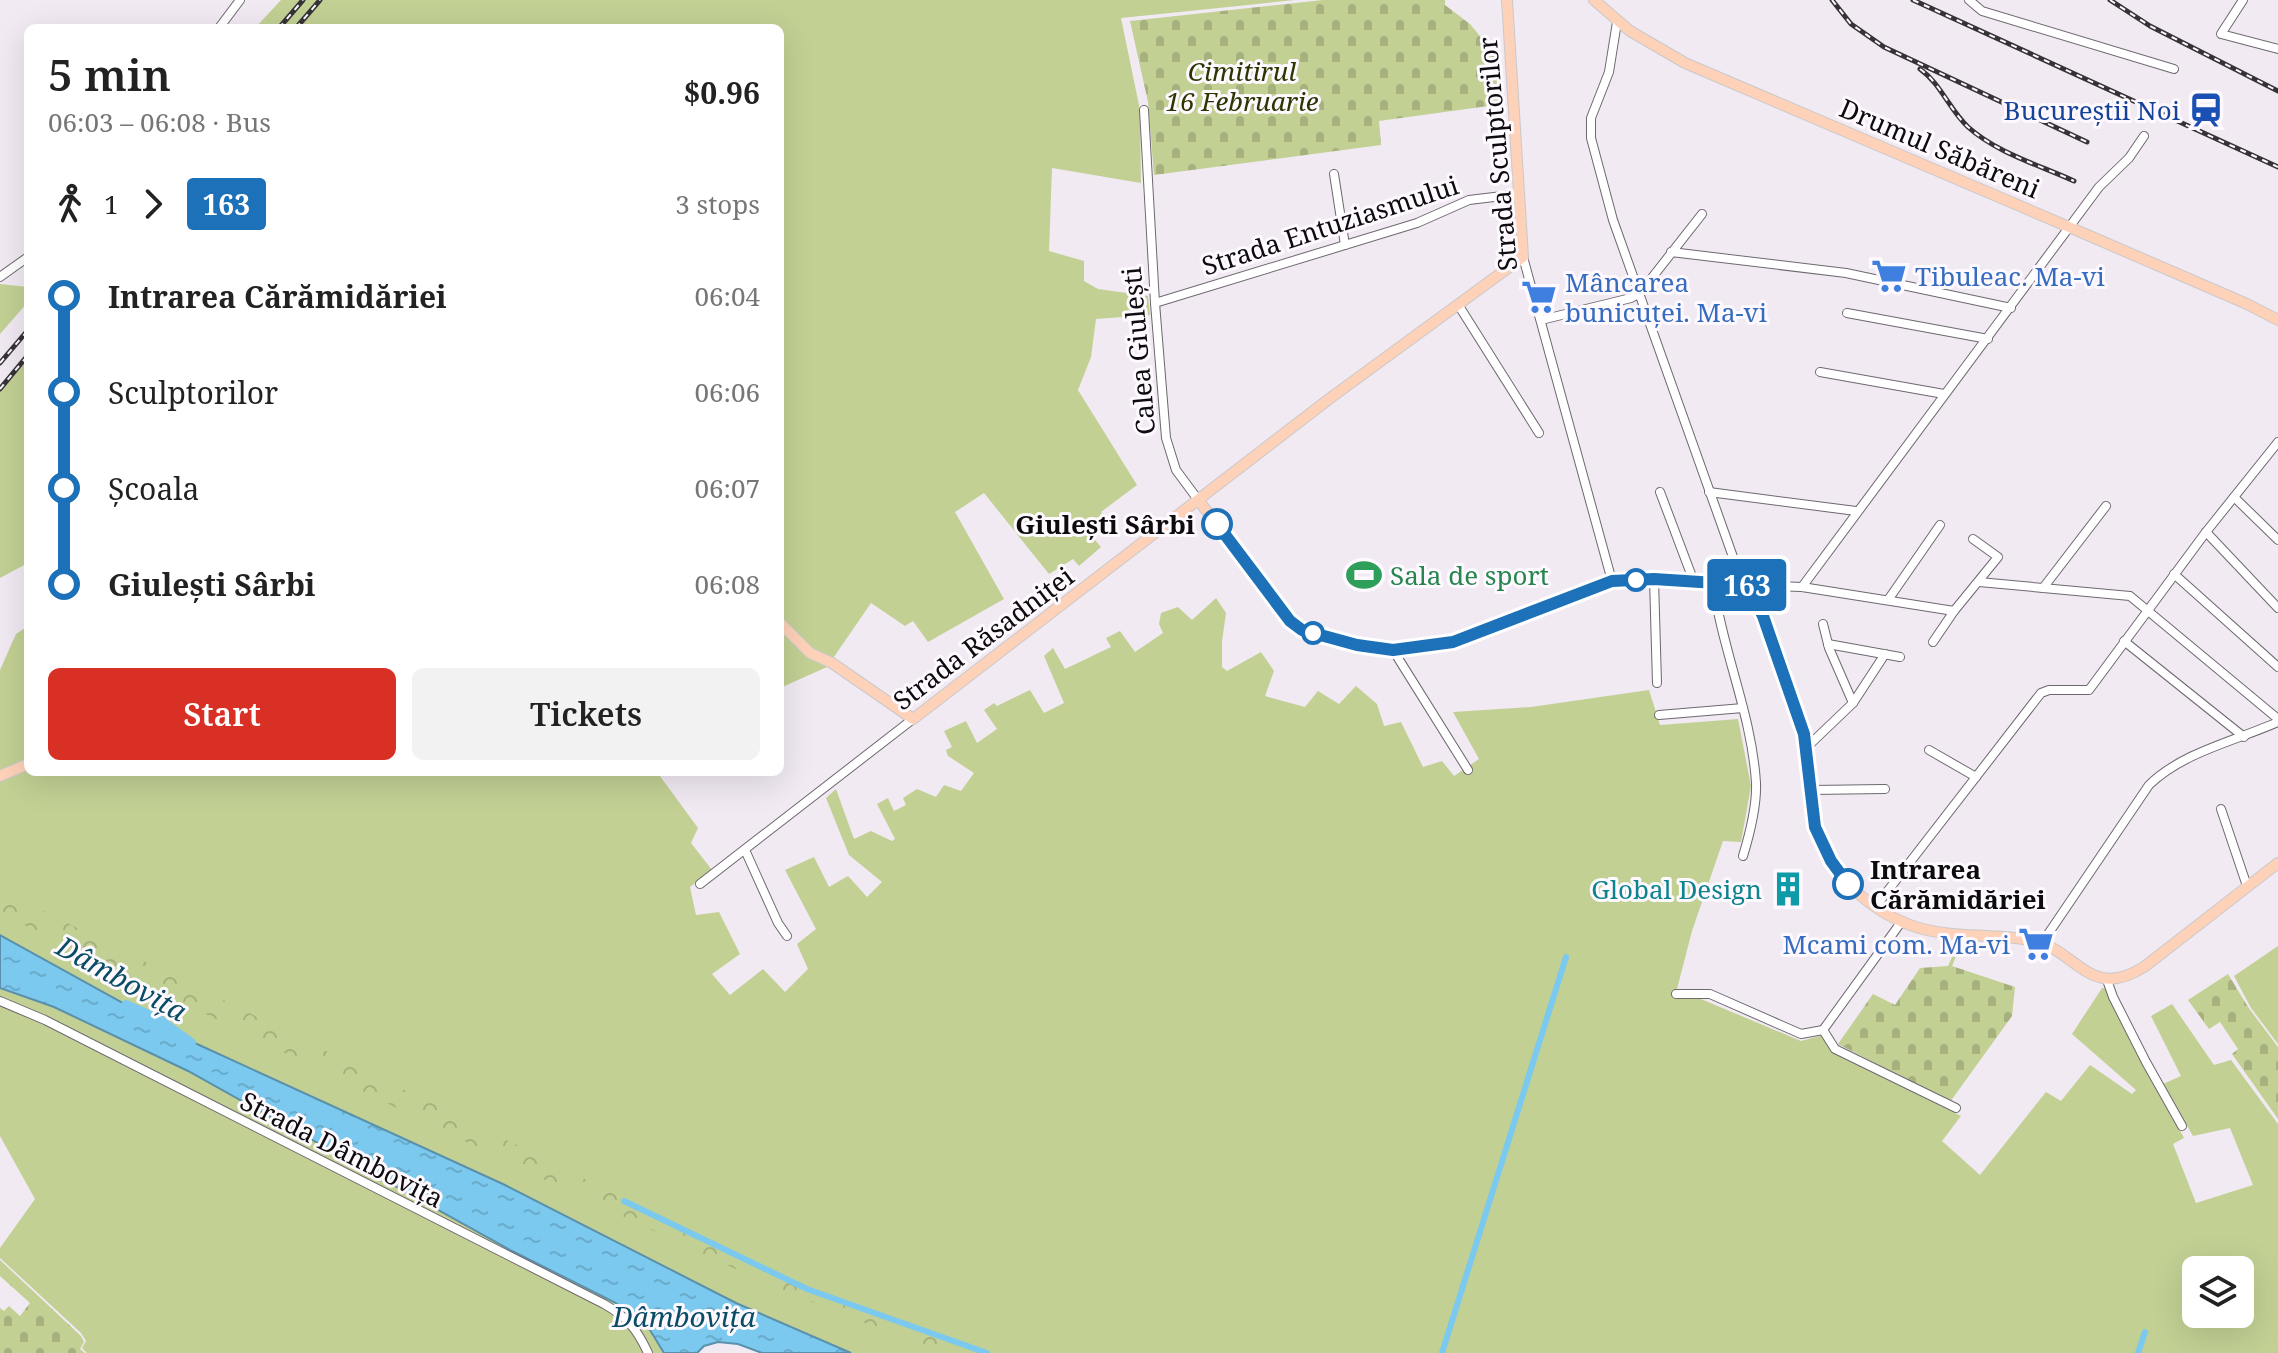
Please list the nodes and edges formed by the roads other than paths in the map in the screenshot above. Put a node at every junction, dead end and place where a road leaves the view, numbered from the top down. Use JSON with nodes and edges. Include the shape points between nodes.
{"nodes":[{"id":1,"x":240,"y":0,"type":"edge"},
{"id":2,"x":1507,"y":0,"type":"edge"},
{"id":3,"x":1594,"y":0,"type":"edge"},
{"id":4,"x":1969,"y":0,"type":"edge"},
{"id":5,"x":2243,"y":0,"type":"edge"},
{"id":6,"x":1617,"y":22,"type":"junction"},
{"id":7,"x":222,"y":24,"type":"edge"},
{"id":8,"x":2278,"y":49,"type":"edge"},
{"id":9,"x":2174,"y":69,"type":"dead end"},
{"id":10,"x":1144,"y":110,"type":"dead end"},
{"id":11,"x":2144,"y":136,"type":"dead end"},
{"id":12,"x":1334,"y":174,"type":"dead end"},
{"id":13,"x":1519,"y":194,"type":"junction"},
{"id":14,"x":1702,"y":214,"type":"dead end"},
{"id":15,"x":2069,"y":227,"type":"junction"},
{"id":16,"x":1345,"y":245,"type":"junction"},
{"id":17,"x":1671,"y":252,"type":"junction"},
{"id":18,"x":1523,"y":257,"type":"junction"},
{"id":19,"x":24,"y":260,"type":"edge"},
{"id":20,"x":0,"y":277,"type":"edge"},
{"id":21,"x":1640,"y":293,"type":"junction"},
{"id":22,"x":1155,"y":303,"type":"junction"},
{"id":23,"x":1459,"y":306,"type":"junction"},
{"id":24,"x":2011,"y":308,"type":"junction"},
{"id":25,"x":1847,"y":313,"type":"dead end"},
{"id":26,"x":1541,"y":320,"type":"junction"},
{"id":27,"x":2278,"y":320,"type":"edge"},
{"id":28,"x":1988,"y":339,"type":"junction"},
{"id":29,"x":1820,"y":372,"type":"dead end"},
{"id":30,"x":1944,"y":394,"type":"junction"},
{"id":31,"x":1539,"y":433,"type":"dead end"},
{"id":32,"x":2278,"y":442,"type":"edge"},
{"id":33,"x":1660,"y":492,"type":"dead end"},
{"id":34,"x":1709,"y":492,"type":"junction"},
{"id":35,"x":2234,"y":497,"type":"junction"},
{"id":36,"x":1199,"y":501,"type":"junction"},
{"id":37,"x":2106,"y":506,"type":"dead end"},
{"id":38,"x":1856,"y":511,"type":"junction"},
{"id":39,"x":1940,"y":525,"type":"dead end"},
{"id":40,"x":2206,"y":532,"type":"junction"},
{"id":41,"x":1973,"y":539,"type":"dead end"},
{"id":42,"x":2278,"y":540,"type":"edge"},
{"id":43,"x":2174,"y":574,"type":"junction"},
{"id":44,"x":1654,"y":579,"type":"junction"},
{"id":45,"x":1612,"y":581,"type":"junction"},
{"id":46,"x":1694,"y":582,"type":"junction"},
{"id":47,"x":1979,"y":582,"type":"junction"},
{"id":48,"x":1713,"y":583,"type":"junction"},
{"id":49,"x":1745,"y":585,"type":"junction"},
{"id":50,"x":1802,"y":587,"type":"junction"},
{"id":51,"x":2043,"y":588,"type":"junction"},
{"id":52,"x":1888,"y":600,"type":"junction"},
{"id":53,"x":2148,"y":608,"type":"junction"},
{"id":54,"x":2278,"y":608,"type":"edge"},
{"id":55,"x":1954,"y":611,"type":"junction"},
{"id":56,"x":1823,"y":624,"type":"dead end"},
{"id":57,"x":784,"y":627,"type":"edge"},
{"id":58,"x":2124,"y":641,"type":"junction"},
{"id":59,"x":1933,"y":642,"type":"dead end"},
{"id":60,"x":1828,"y":644,"type":"junction"},
{"id":61,"x":1393,"y":650,"type":"junction"},
{"id":62,"x":1885,"y":654,"type":"junction"},
{"id":63,"x":1900,"y":657,"type":"dead end"},
{"id":64,"x":2278,"y":667,"type":"edge"},
{"id":65,"x":1657,"y":683,"type":"dead end"},
{"id":66,"x":1853,"y":703,"type":"junction"},
{"id":67,"x":1743,"y":708,"type":"junction"},
{"id":68,"x":1659,"y":715,"type":"dead end"},
{"id":69,"x":913,"y":719,"type":"junction"},
{"id":70,"x":2278,"y":721,"type":"edge"},
{"id":71,"x":2244,"y":737,"type":"junction"},
{"id":72,"x":1807,"y":747,"type":"junction"},
{"id":73,"x":1929,"y":750,"type":"dead end"},
{"id":74,"x":24,"y":766,"type":"edge"},
{"id":75,"x":1468,"y":770,"type":"dead end"},
{"id":76,"x":0,"y":776,"type":"edge"},
{"id":77,"x":1976,"y":777,"type":"junction"},
{"id":78,"x":1885,"y":789,"type":"dead end"},
{"id":79,"x":1811,"y":790,"type":"junction"},
{"id":80,"x":2221,"y":809,"type":"dead end"},
{"id":81,"x":745,"y":850,"type":"junction"},
{"id":82,"x":1743,"y":856,"type":"dead end"},
{"id":83,"x":2278,"y":863,"type":"edge"},
{"id":84,"x":700,"y":884,"type":"dead end"},
{"id":85,"x":2247,"y":886,"type":"junction"},
{"id":86,"x":1876,"y":906,"type":"junction"},
{"id":87,"x":1902,"y":921,"type":"junction"},
{"id":88,"x":787,"y":936,"type":"dead end"},
{"id":89,"x":2042,"y":943,"type":"junction"},
{"id":90,"x":2107,"y":980,"type":"junction"},
{"id":91,"x":1676,"y":994,"type":"dead end"},
{"id":92,"x":0,"y":1001,"type":"edge"},
{"id":93,"x":1823,"y":1030,"type":"junction"},
{"id":94,"x":1956,"y":1108,"type":"dead end"},
{"id":95,"x":2182,"y":1126,"type":"dead end"},
{"id":96,"x":648,"y":1353,"type":"edge"}],
"edges":[{"from":1,"to":7,"type":"street"},
{"from":2,"to":13,"type":"main road","name":"Strada Sculptorilor"},
{"from":3,"to":6,"type":"main road","name":"Drumul Săbăreni"},
{"from":4,"to":9,"type":"street","via":[[1982,11]]},
{"from":5,"to":8,"type":"street","via":[[2221,34]]},
{"from":6,"to":15,"type":"main road","name":"Drumul Săbăreni","via":[[1685,63]]},
{"from":6,"to":21,"type":"street","via":[[1609,72],[1591,118],[1591,138]]},
{"from":10,"to":22,"type":"street","name":"Calea Giulești"},
{"from":11,"to":15,"type":"street"},
{"from":12,"to":16,"type":"street"},
{"from":13,"to":16,"type":"street","name":"Strada Entuziasmului","via":[[1469,200]]},
{"from":13,"to":18,"type":"main road","name":"Strada Sculptorilor"},
{"from":14,"to":17,"type":"street"},
{"from":15,"to":24,"type":"street"},
{"from":15,"to":27,"type":"main road","name":"Drumul Săbăreni"},
{"from":16,"to":22,"type":"street","name":"Strada Entuziasmului"},
{"from":17,"to":21,"type":"street"},
{"from":17,"to":24,"type":"street","via":[[1846,273]]},
{"from":18,"to":23,"type":"main road","name":"Strada Răsadniței"},
{"from":18,"to":26,"type":"street","name":"Strada Sculptorilor"},
{"from":19,"to":20,"type":"street"},
{"from":21,"to":26,"type":"street"},
{"from":21,"to":34,"type":"street"},
{"from":22,"to":36,"type":"street","name":"Calea Giulești","via":[[1168,450]]},
{"from":23,"to":31,"type":"street"},
{"from":23,"to":36,"type":"main road","name":"Strada Răsadniței"},
{"from":24,"to":28,"type":"street"},
{"from":25,"to":28,"type":"street"},
{"from":26,"to":45,"type":"street","name":"Strada Sculptorilor"},
{"from":28,"to":30,"type":"street"},
{"from":29,"to":30,"type":"street"},
{"from":30,"to":38,"type":"street"},
{"from":32,"to":35,"type":"street"},
{"from":33,"to":46,"type":"street"},
{"from":34,"to":38,"type":"street"},
{"from":34,"to":49,"type":"street"},
{"from":35,"to":40,"type":"street"},
{"from":35,"to":42,"type":"street"},
{"from":36,"to":61,"type":"main road","name":"Calea Giulești","via":[[1290,621],[1302,630]]},
{"from":36,"to":69,"type":"main road","name":"Strada Răsadniței"},
{"from":37,"to":51,"type":"street"},
{"from":38,"to":50,"type":"street"},
{"from":39,"to":52,"type":"street"},
{"from":40,"to":43,"type":"street"},
{"from":40,"to":54,"type":"street"},
{"from":41,"to":47,"type":"street","via":[[1998,557]]},
{"from":43,"to":53,"type":"street"},
{"from":43,"to":64,"type":"street"},
{"from":44,"to":45,"type":"main road","name":"Calea Giulești"},
{"from":44,"to":46,"type":"main road","name":"Calea Giulești"},
{"from":44,"to":65,"type":"street"},
{"from":45,"to":61,"type":"main road","name":"Calea Giulești","via":[[1453,642]]},
{"from":46,"to":48,"type":"main road","name":"Calea Giulești"},
{"from":47,"to":51,"type":"street"},
{"from":47,"to":55,"type":"street"},
{"from":48,"to":49,"type":"main road","name":"Calea Giulești"},
{"from":48,"to":67,"type":"street"},
{"from":49,"to":50,"type":"street"},
{"from":49,"to":72,"type":"main road","via":[[1768,629]]},
{"from":50,"to":52,"type":"street"},
{"from":51,"to":53,"type":"street","via":[[2130,596]]},
{"from":52,"to":55,"type":"street"},
{"from":53,"to":58,"type":"street"},
{"from":53,"to":70,"type":"street"},
{"from":55,"to":59,"type":"street"},
{"from":56,"to":60,"type":"street"},
{"from":57,"to":69,"type":"main road","via":[[810,653]]},
{"from":58,"to":71,"type":"street"},
{"from":58,"to":77,"type":"street","via":[[2089,690],[2041,693]]},
{"from":60,"to":62,"type":"street"},
{"from":60,"to":66,"type":"street"},
{"from":61,"to":75,"type":"street"},
{"from":62,"to":63,"type":"street"},
{"from":62,"to":66,"type":"street"},
{"from":66,"to":72,"type":"street"},
{"from":67,"to":68,"type":"street"},
{"from":67,"to":82,"type":"street","via":[[1756,783]]},
{"from":69,"to":81,"type":"street","name":"Strada Răsadniței"},
{"from":70,"to":71,"type":"street"},
{"from":71,"to":89,"type":"street","via":[[2179,762],[2149,785]]},
{"from":72,"to":79,"type":"main road"},
{"from":73,"to":77,"type":"street"},
{"from":74,"to":76,"type":"main road"},
{"from":77,"to":86,"type":"street"},
{"from":78,"to":79,"type":"street"},
{"from":79,"to":86,"type":"main road","via":[[1813,820],[1831,861],[1848,884]]},
{"from":80,"to":85,"type":"street"},
{"from":81,"to":84,"type":"street","name":"Strada Răsadniței"},
{"from":81,"to":88,"type":"street"},
{"from":83,"to":85,"type":"main road"},
{"from":85,"to":90,"type":"main road","via":[[2144,967]]},
{"from":86,"to":87,"type":"main road"},
{"from":87,"to":89,"type":"main road","via":[[1937,932]]},
{"from":87,"to":93,"type":"street"},
{"from":89,"to":90,"type":"main road"},
{"from":90,"to":95,"type":"street"},
{"from":91,"to":93,"type":"street","via":[[1710,994],[1801,1034]]},
{"from":92,"to":96,"type":"street","name":"Strada Dâmbovița","via":[[619,1312],[636,1328]]},
{"from":93,"to":94,"type":"street","via":[[1835,1049]]}]}
